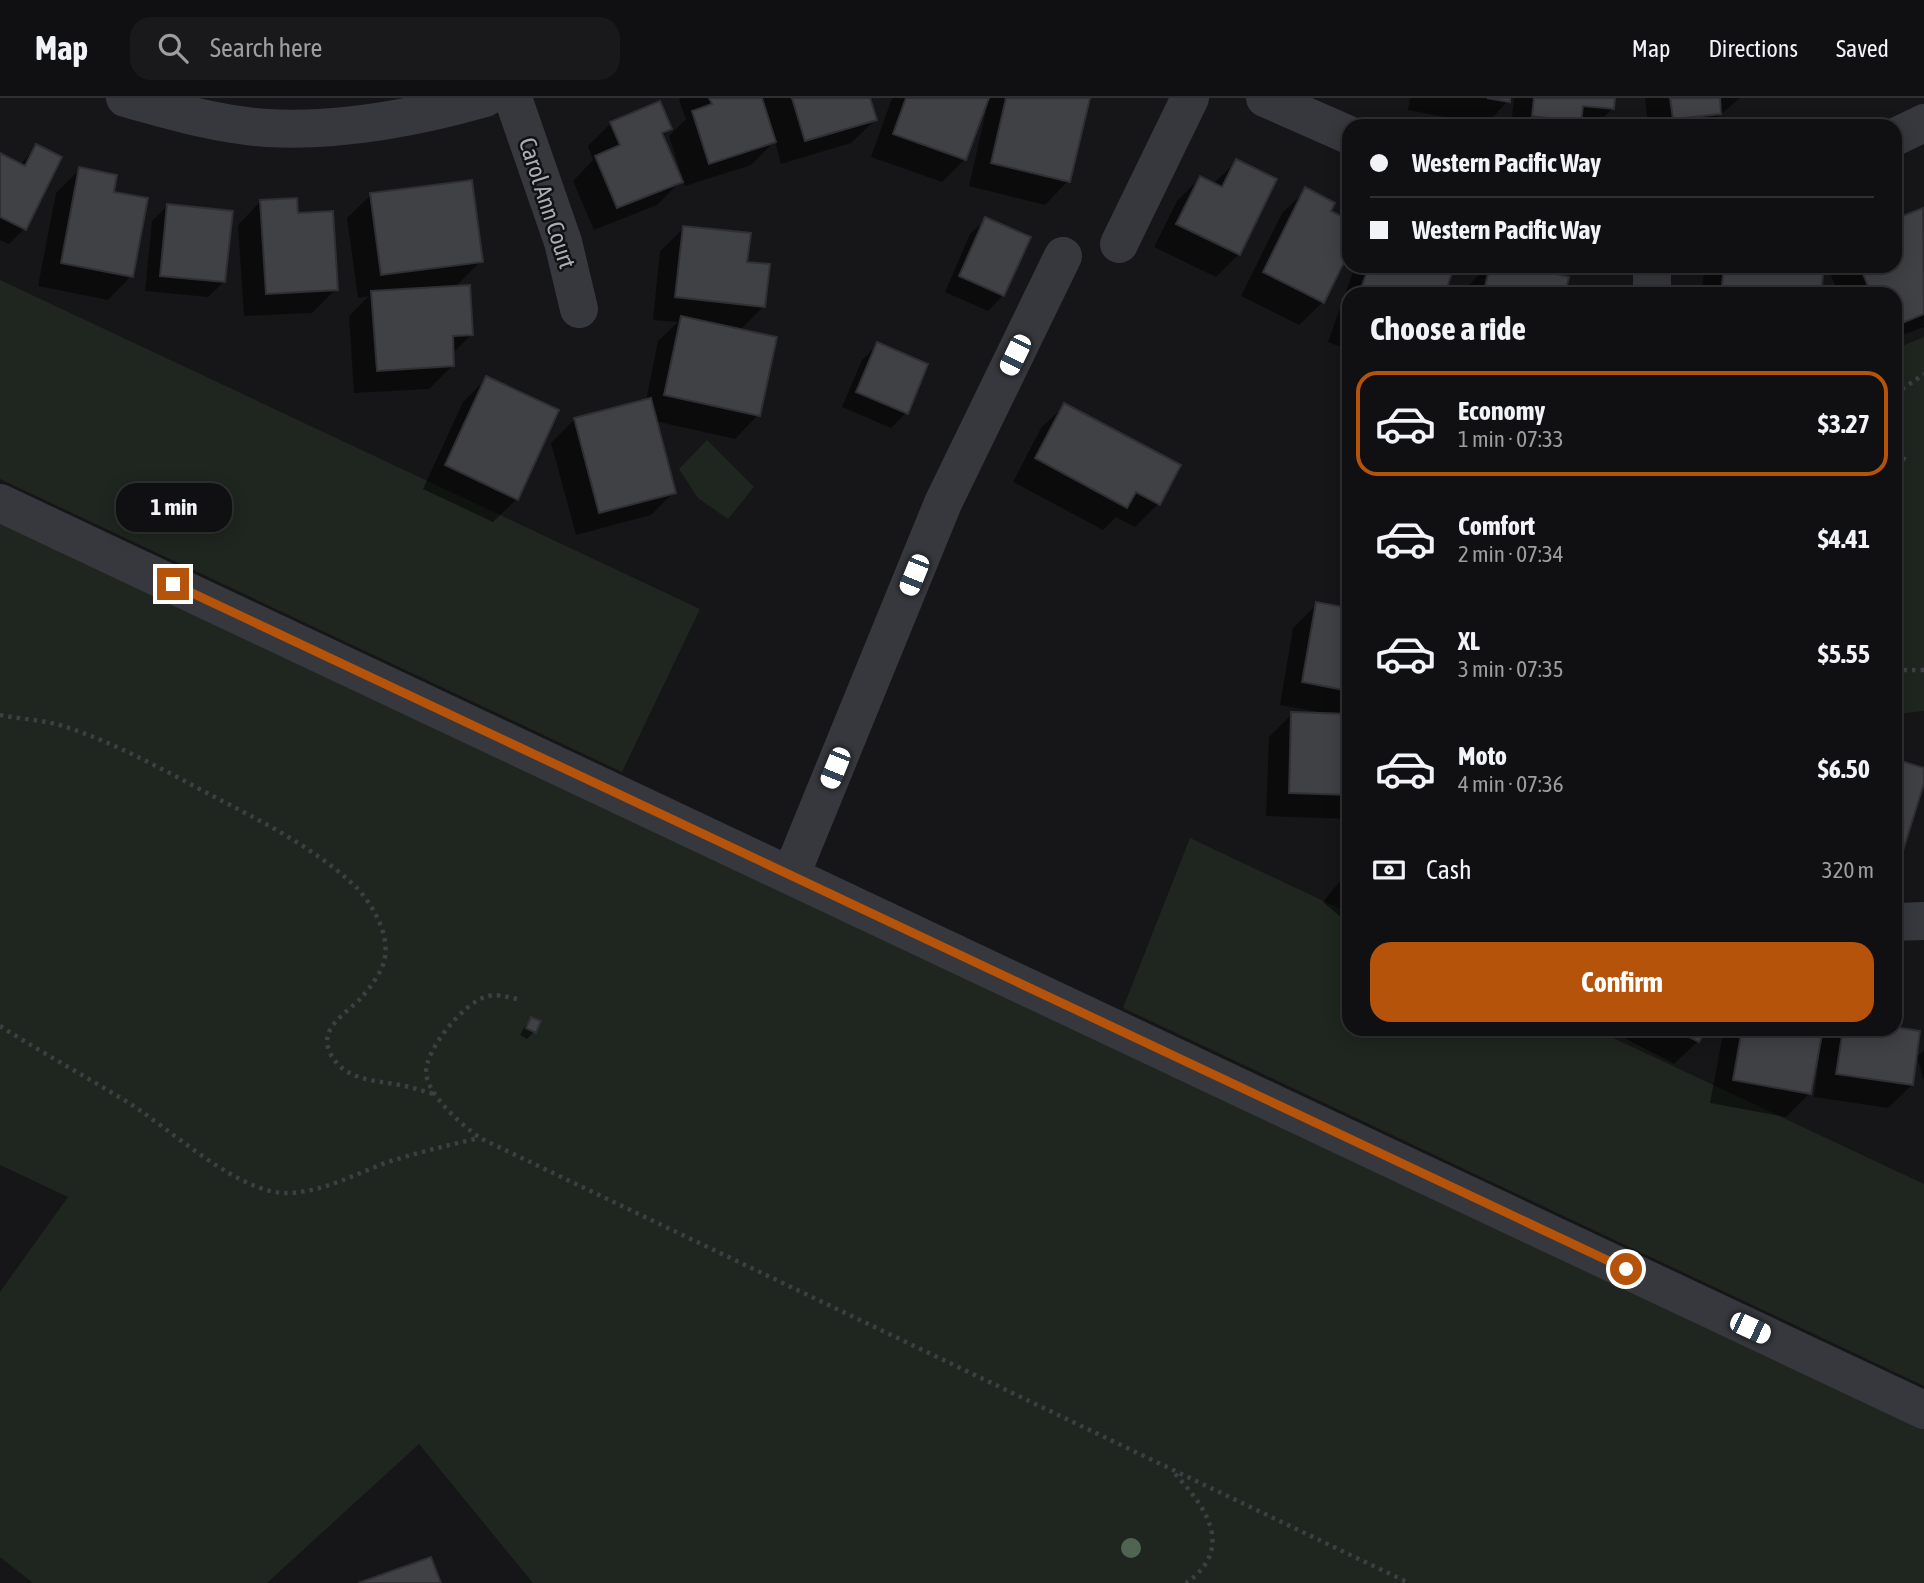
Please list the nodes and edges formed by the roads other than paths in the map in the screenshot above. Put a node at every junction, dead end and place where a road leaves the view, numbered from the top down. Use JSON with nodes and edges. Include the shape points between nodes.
{"nodes":[{"id":1,"x":125,"y":98,"type":"edge"},
{"id":2,"x":485,"y":98,"type":"edge"},
{"id":3,"x":513,"y":98,"type":"edge"},
{"id":4,"x":1190,"y":98,"type":"edge"},
{"id":5,"x":1265,"y":98,"type":"edge"},
{"id":6,"x":1924,"y":123,"type":"edge"},
{"id":7,"x":1342,"y":132,"type":"edge"},
{"id":8,"x":1902,"y":133,"type":"edge"},
{"id":9,"x":1119,"y":244,"type":"dead end"},
{"id":10,"x":1063,"y":256,"type":"dead end"},
{"id":11,"x":579,"y":309,"type":"dead end"},
{"id":12,"x":0,"y":503,"type":"edge"},
{"id":13,"x":791,"y":875,"type":"junction"},
{"id":14,"x":1924,"y":921,"type":"edge"},
{"id":15,"x":1902,"y":922,"type":"edge"},
{"id":16,"x":1924,"y":1410,"type":"edge"}],
"edges":[{"from":1,"to":2,"type":"street","via":[[191,116],[267,128],[335,127],[437,112]]},
{"from":3,"to":11,"type":"street","name":"Carol Ann Court","via":[[563,242]]},
{"from":4,"to":9,"type":"street"},
{"from":5,"to":7,"type":"street"},
{"from":6,"to":8,"type":"street"},
{"from":10,"to":13,"type":"street","via":[[943,503]]},
{"from":12,"to":13,"type":"street"},
{"from":13,"to":16,"type":"street"},
{"from":14,"to":15,"type":"street"}]}
